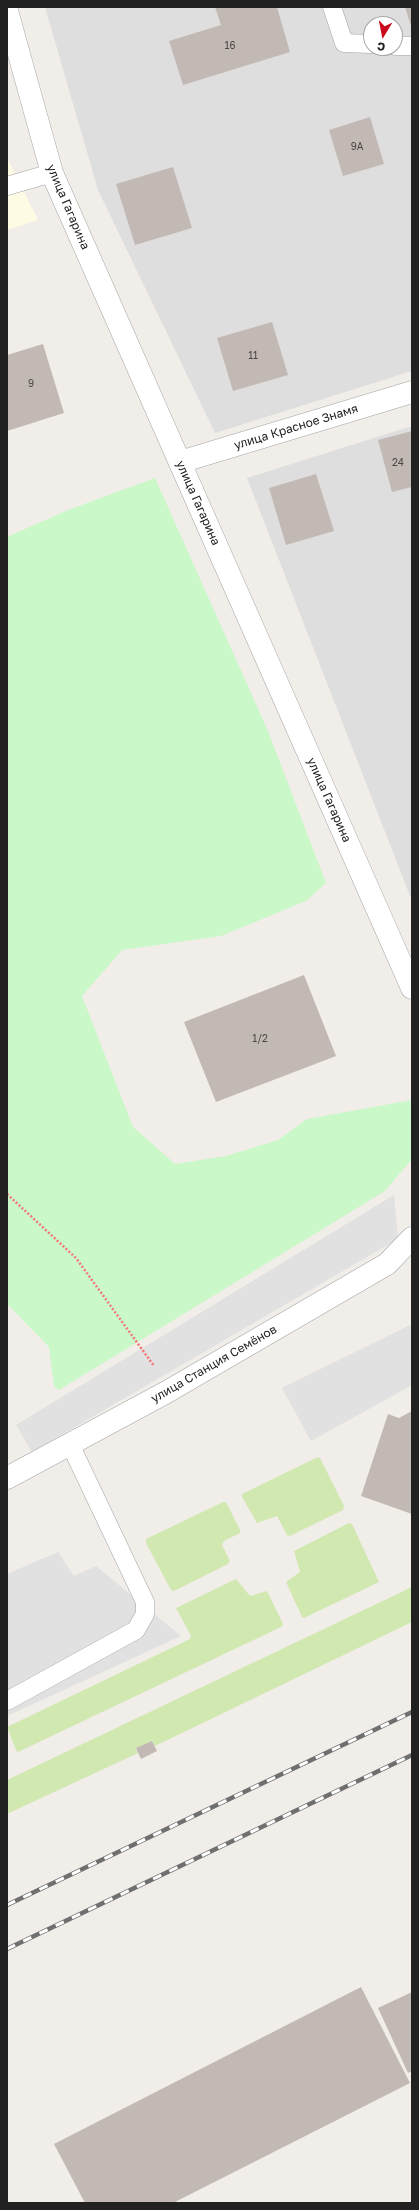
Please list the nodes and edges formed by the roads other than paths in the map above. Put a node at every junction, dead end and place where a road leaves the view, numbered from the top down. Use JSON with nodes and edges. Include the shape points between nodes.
{"nodes":[{"id":1,"x":332,"y":7,"type":"edge"},
{"id":2,"x":7,"y":11,"type":"edge"},
{"id":3,"x":363,"y":44,"type":"edge"},
{"id":4,"x":52,"y":173,"type":"junction"},
{"id":5,"x":7,"y":186,"type":"edge"},
{"id":6,"x":412,"y":392,"type":"edge"},
{"id":7,"x":180,"y":462,"type":"junction"},
{"id":8,"x":412,"y":988,"type":"edge"},
{"id":9,"x":412,"y":1238,"type":"edge"},
{"id":10,"x":70,"y":1444,"type":"junction"},
{"id":11,"x":7,"y":1478,"type":"edge"},
{"id":12,"x":7,"y":1701,"type":"edge"}],
"edges":[{"from":1,"to":3,"type":"lane","via":[[344,43]]},
{"from":2,"to":4,"type":"street","name":"улица Гагарина"},
{"from":4,"to":5,"type":"lane"},
{"from":4,"to":7,"type":"street","name":"улица Гагарина"},
{"from":6,"to":7,"type":"street","name":"улица Красное Знамя"},
{"from":7,"to":8,"type":"street","name":"улица Гагарина"},
{"from":9,"to":10,"type":"street","name":"улица Станция Семёнов","via":[[387,1264],[171,1389]]},
{"from":10,"to":11,"type":"street","name":"улица Станция Семёнов"},
{"from":10,"to":12,"type":"lane","via":[[145,1602],[145,1614],[140,1625],[132,1632]]}]}
